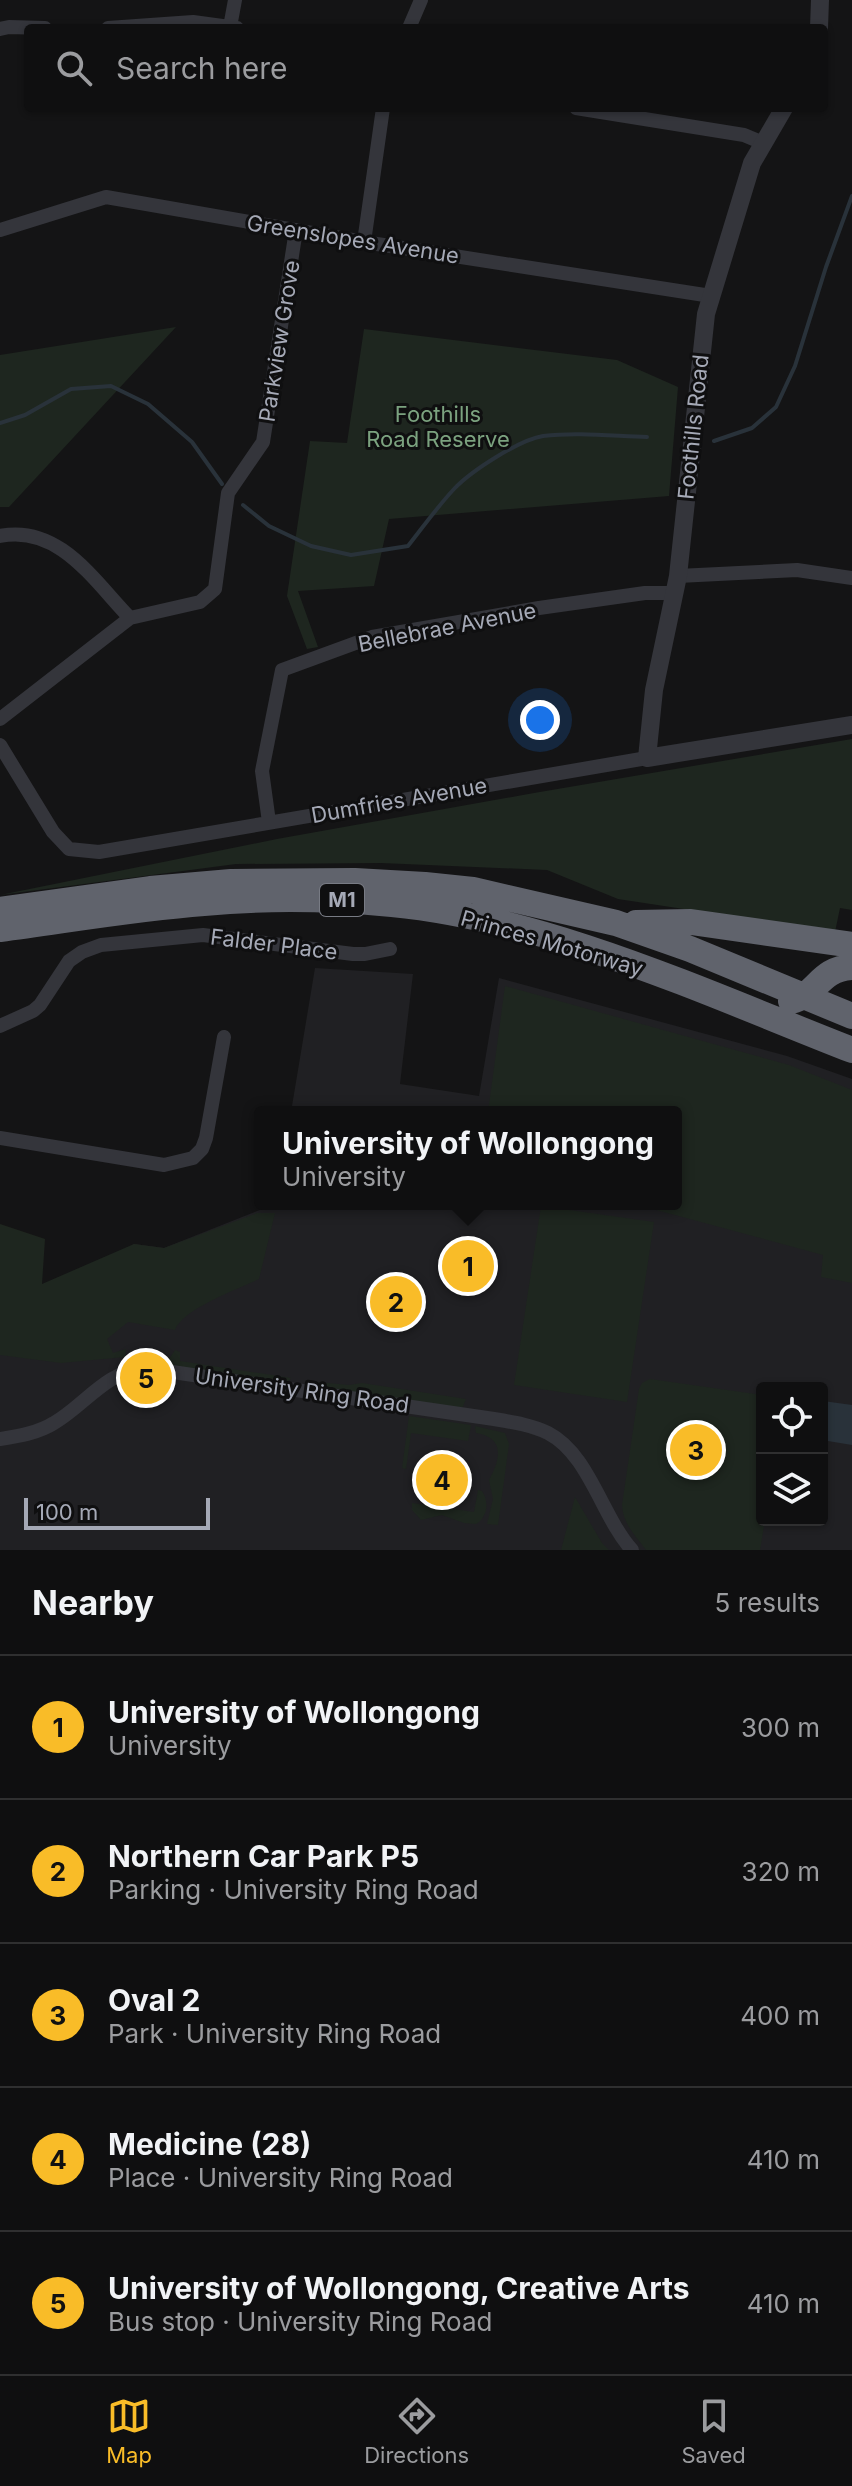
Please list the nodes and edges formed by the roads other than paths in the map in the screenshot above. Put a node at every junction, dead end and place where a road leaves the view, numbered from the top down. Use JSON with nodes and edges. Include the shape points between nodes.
{"nodes":[{"id":1,"x":235,"y":0,"type":"edge"},
{"id":2,"x":421,"y":0,"type":"edge"},
{"id":3,"x":820,"y":0,"type":"edge"},
{"id":4,"x":165,"y":24,"type":"edge"},
{"id":5,"x":208,"y":24,"type":"edge"},
{"id":6,"x":231,"y":24,"type":"edge"},
{"id":7,"x":411,"y":24,"type":"edge"},
{"id":8,"x":819,"y":24,"type":"edge"},
{"id":9,"x":24,"y":27,"type":"edge"},
{"id":10,"x":0,"y":29,"type":"edge"},
{"id":11,"x":382,"y":112,"type":"edge"},
{"id":12,"x":601,"y":112,"type":"edge"},
{"id":13,"x":782,"y":112,"type":"edge"},
{"id":14,"x":763,"y":143,"type":"junction"},
{"id":15,"x":0,"y":230,"type":"edge"},
{"id":16,"x":296,"y":230,"type":"junction"},
{"id":17,"x":364,"y":242,"type":"junction"},
{"id":18,"x":711,"y":296,"type":"junction"},
{"id":19,"x":0,"y":536,"type":"edge"},
{"id":20,"x":852,"y":578,"type":"edge"},
{"id":21,"x":676,"y":584,"type":"junction"},
{"id":22,"x":130,"y":618,"type":"junction"},
{"id":23,"x":0,"y":719,"type":"edge"},
{"id":24,"x":852,"y":725,"type":"edge"},
{"id":25,"x":0,"y":745,"type":"edge"},
{"id":26,"x":647,"y":758,"type":"junction"},
{"id":27,"x":269,"y":822,"type":"junction"},
{"id":28,"x":395,"y":904,"type":"junction"},
{"id":29,"x":0,"y":910,"type":"edge"},
{"id":30,"x":616,"y":923,"type":"junction"},
{"id":31,"x":0,"y":929,"type":"edge"},
{"id":32,"x":852,"y":945,"type":"edge"},
{"id":33,"x":390,"y":949,"type":"dead end"},
{"id":34,"x":852,"y":967,"type":"edge"},
{"id":35,"x":852,"y":976,"type":"edge"},
{"id":36,"x":804,"y":997,"type":"junction"},
{"id":37,"x":852,"y":1005,"type":"edge"},
{"id":38,"x":852,"y":1016,"type":"edge"},
{"id":39,"x":0,"y":1026,"type":"edge"},
{"id":40,"x":224,"y":1037,"type":"dead end"},
{"id":41,"x":852,"y":1050,"type":"edge"},
{"id":42,"x":0,"y":1138,"type":"edge"},
{"id":43,"x":526,"y":1425,"type":"junction"},
{"id":44,"x":0,"y":1439,"type":"edge"},
{"id":45,"x":620,"y":1550,"type":"edge"},
{"id":46,"x":632,"y":1550,"type":"edge"}],
"edges":[{"from":1,"to":6,"type":"street"},
{"from":2,"to":7,"type":"street"},
{"from":3,"to":8,"type":"street"},
{"from":4,"to":5,"type":"street"},
{"from":9,"to":10,"type":"street"},
{"from":11,"to":17,"type":"street"},
{"from":12,"to":14,"type":"street","via":[[744,135]]},
{"from":13,"to":14,"type":"street","name":"Foothills Road"},
{"from":14,"to":18,"type":"street","name":"Foothills Road"},
{"from":15,"to":16,"type":"street","name":"Greenslopes Avenue","via":[[106,197]]},
{"from":16,"to":17,"type":"street","name":"Greenslopes Avenue"},
{"from":16,"to":22,"type":"street","name":"Parkview Grove","via":[[263,442],[228,493],[215,589],[200,602]]},
{"from":17,"to":18,"type":"street","name":"Greenslopes Avenue"},
{"from":18,"to":21,"type":"street","name":"Foothills Road"},
{"from":19,"to":22,"type":"street","via":[[46,538],[69,553]]},
{"from":20,"to":21,"type":"street","via":[[797,570]]},
{"from":21,"to":26,"type":"street","name":"Foothills Road","via":[[654,690]]},
{"from":21,"to":27,"type":"street","name":"Bellebrae Avenue","via":[[372,637],[282,670],[262,771]]},
{"from":22,"to":23,"type":"street"},
{"from":24,"to":26,"type":"street","name":"Dumfries Avenue"},
{"from":25,"to":27,"type":"street","name":"Dumfries Avenue","via":[[69,849],[99,852]]},
{"from":26,"to":27,"type":"street","name":"Dumfries Avenue"},
{"from":28,"to":31,"type":"highway","name":"Princes Motorway","number":"M1","via":[[278,899],[203,903]]},
{"from":28,"to":36,"type":"highway","via":[[494,914],[600,943],[764,999],[785,1002]]},
{"from":28,"to":41,"type":"highway","name":"Princes Motorway","number":"M1","via":[[506,925],[592,950]]},
{"from":29,"to":30,"type":"highway","name":"Princes Motorway","number":"M1","via":[[164,887],[355,881],[473,890]]},
{"from":30,"to":32,"type":"highway","via":[[691,922]]},
{"from":30,"to":36,"type":"highway","name":"Princes Motorway","number":"M1"},
{"from":33,"to":39,"type":"street","name":"Falder Place","via":[[353,954],[203,935],[101,945],[69,961],[33,1011]]},
{"from":34,"to":36,"type":"highway","via":[[829,972]]},
{"from":35,"to":37,"type":"highway","via":[[842,989]]},
{"from":36,"to":38,"type":"highway","name":"Princes Motorway","number":"M1"},
{"from":40,"to":42,"type":"street","via":[[206,1138],[193,1158],[164,1165]]},
{"from":43,"to":44,"type":"street","name":"University Ring Road","via":[[145,1368],[110,1379],[45,1428]]},
{"from":43,"to":45,"type":"street","via":[[576,1474]]},
{"from":43,"to":46,"type":"street","name":"University Ring Road","via":[[553,1436],[573,1456]]}]}
